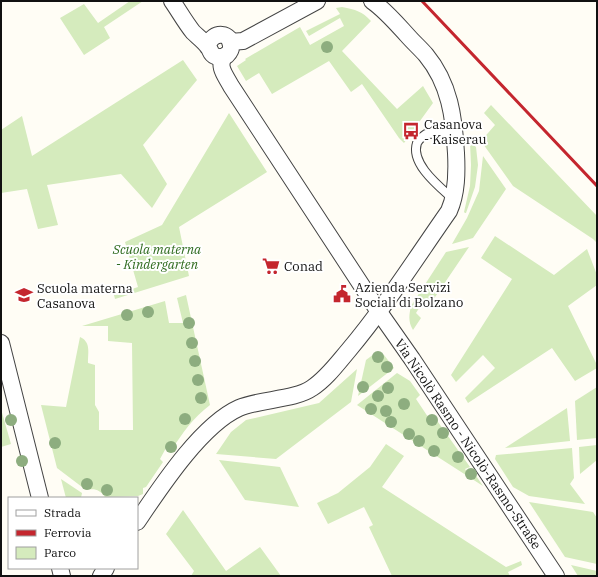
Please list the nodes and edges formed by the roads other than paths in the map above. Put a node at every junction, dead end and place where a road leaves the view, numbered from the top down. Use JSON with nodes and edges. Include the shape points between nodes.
{"nodes":[{"id":1,"x":172,"y":1,"type":"edge"},
{"id":2,"x":317,"y":1,"type":"edge"},
{"id":3,"x":372,"y":1,"type":"edge"},
{"id":4,"x":227,"y":49,"type":"junction"},
{"id":5,"x":455,"y":133,"type":"junction"},
{"id":6,"x":454,"y":200,"type":"junction"},
{"id":7,"x":379,"y":312,"type":"junction"},
{"id":8,"x":1,"y":343,"type":"edge"},
{"id":9,"x":40,"y":497,"type":"edge"},
{"id":10,"x":138,"y":521,"type":"edge"},
{"id":11,"x":556,"y":576,"type":"edge"}],
"edges":[{"from":1,"to":4,"type":"street","via":[[192,30],[208,46],[217,35],[224,36]]},
{"from":2,"to":4,"type":"street"},
{"from":3,"to":5,"type":"street","via":[[427,56],[440,75],[450,102]]},
{"from":4,"to":7,"type":"street","name":"Via Nicolò Rasmo - Nicolò-Rasmo-Straße","via":[[221,68]]},
{"from":5,"to":6,"type":"street"},
{"from":5,"to":6,"type":"lane","via":[[426,134],[417,143],[417,156],[424,170]]},
{"from":6,"to":7,"type":"street"},
{"from":7,"to":10,"type":"street","via":[[327,376],[312,389],[238,408],[215,423],[184,457]]},
{"from":7,"to":11,"type":"street","name":"Via Nicolò Rasmo - Nicolò-Rasmo-Straße"},
{"from":8,"to":9,"type":"street"}]}
